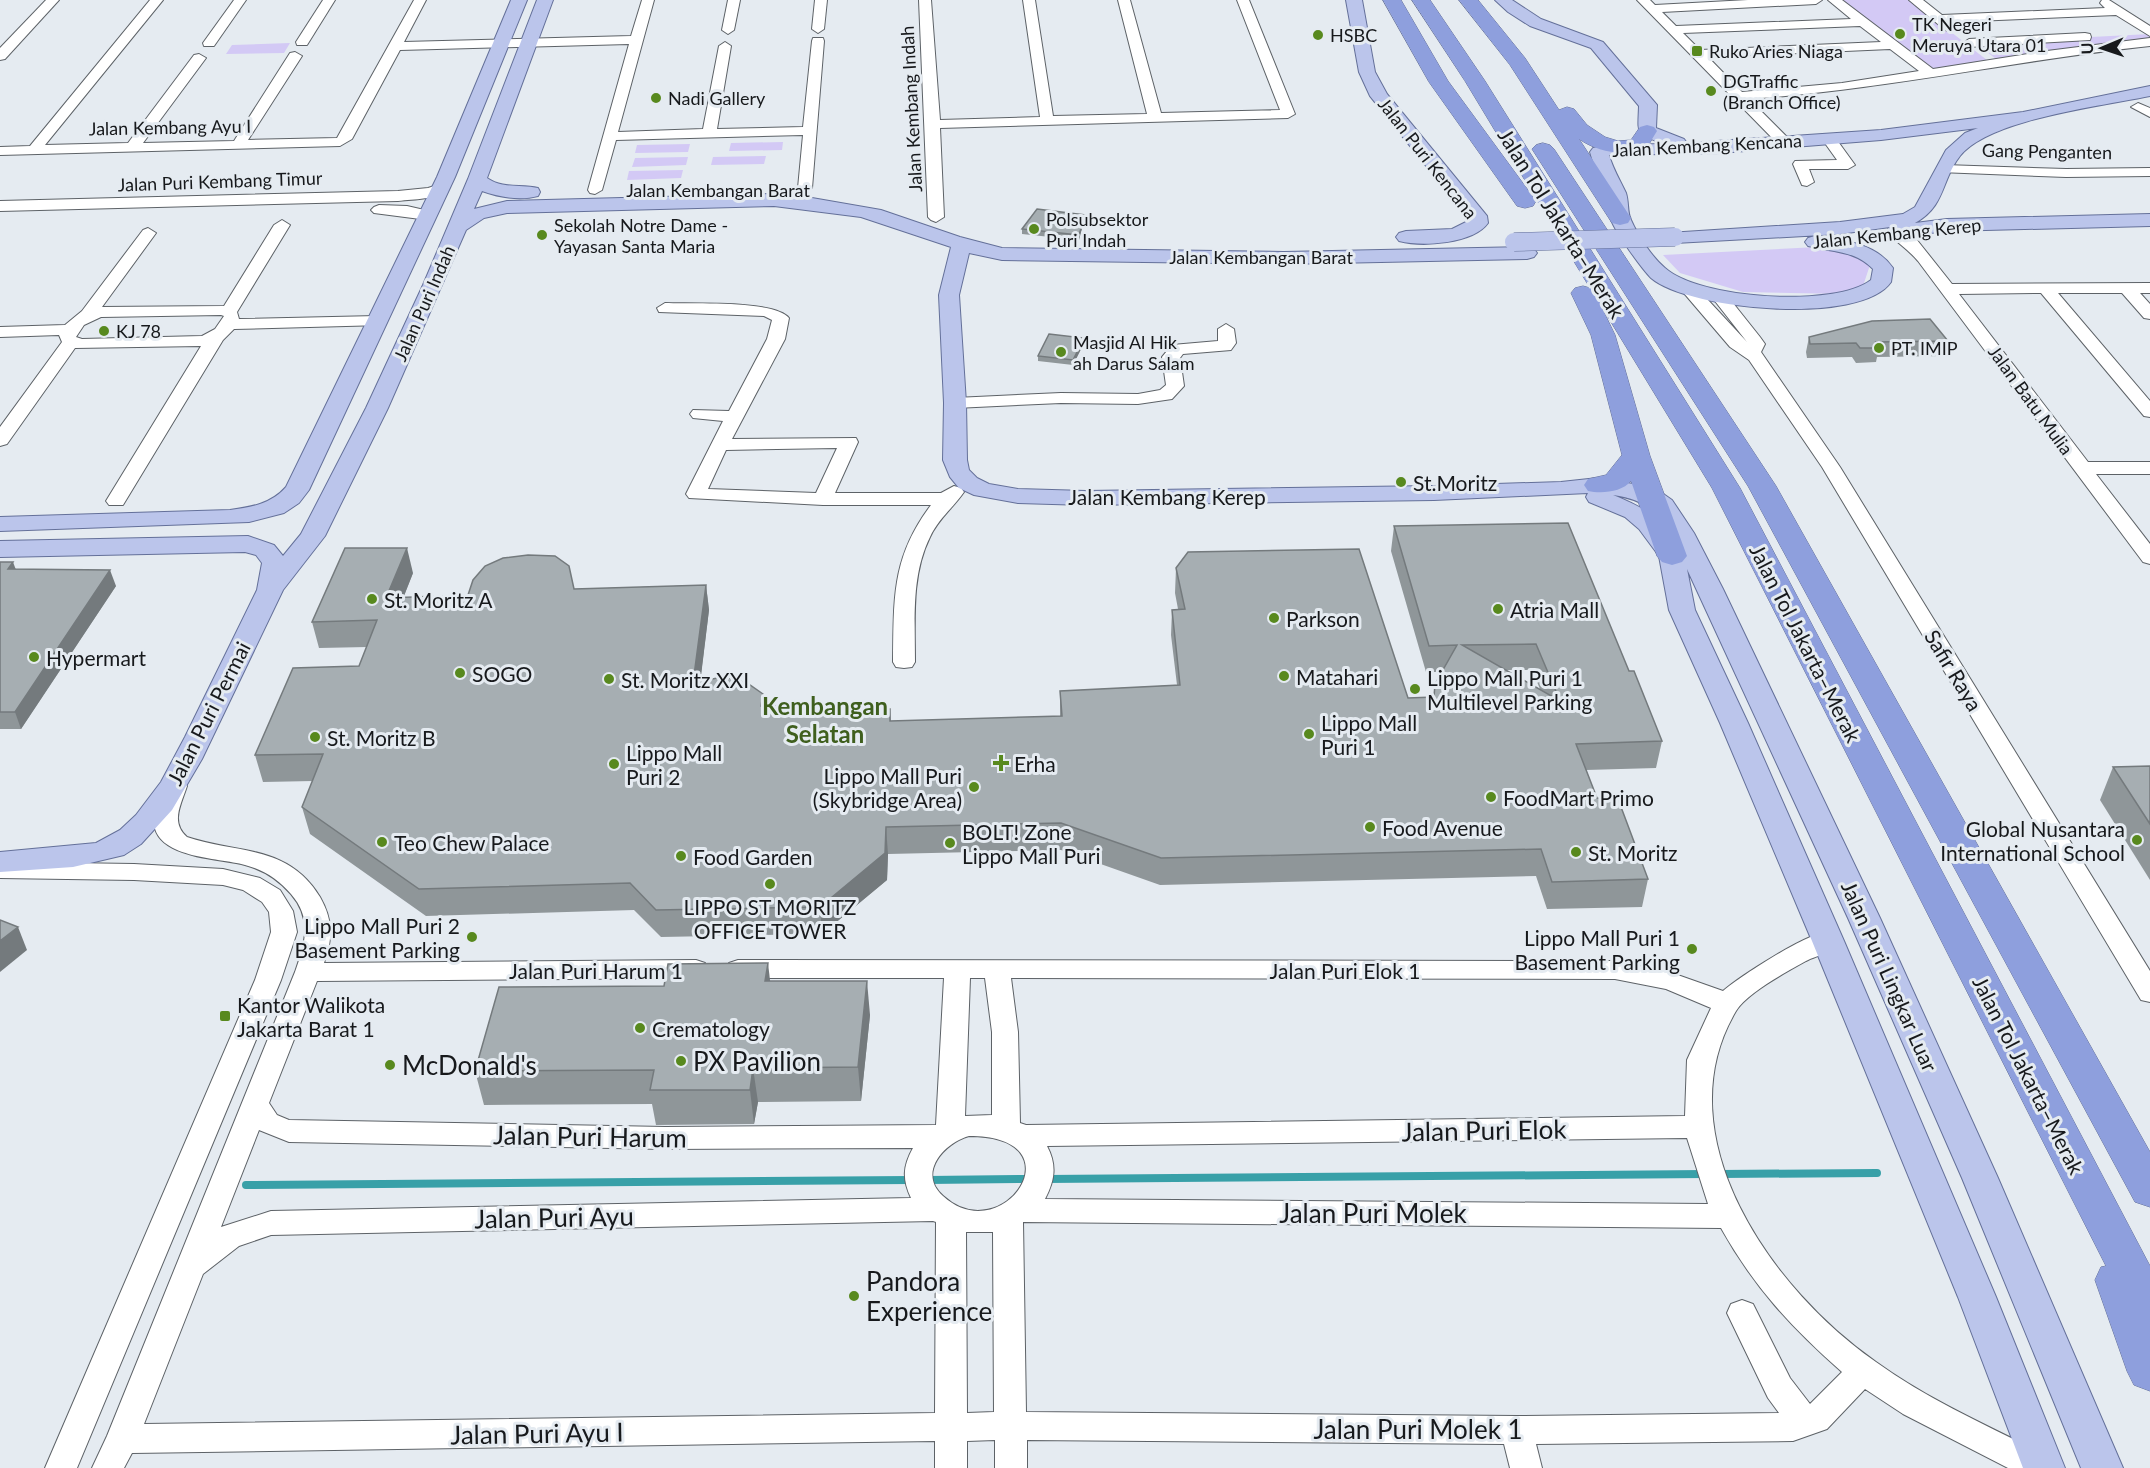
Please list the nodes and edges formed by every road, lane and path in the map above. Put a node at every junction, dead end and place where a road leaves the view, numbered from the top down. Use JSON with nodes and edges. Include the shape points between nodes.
{"nodes":[{"id":1,"x":53,"y":0,"type":"edge"},
{"id":2,"x":157,"y":0,"type":"edge"},
{"id":3,"x":240,"y":0,"type":"edge"},
{"id":4,"x":329,"y":0,"type":"edge"},
{"id":5,"x":420,"y":0,"type":"edge"},
{"id":6,"x":519,"y":0,"type":"edge"},
{"id":7,"x":545,"y":0,"type":"edge"},
{"id":8,"x":648,"y":0,"type":"edge"},
{"id":9,"x":734,"y":0,"type":"edge"},
{"id":10,"x":821,"y":0,"type":"edge"},
{"id":11,"x":925,"y":0,"type":"edge"},
{"id":12,"x":1029,"y":0,"type":"edge"},
{"id":13,"x":1124,"y":0,"type":"edge"},
{"id":14,"x":1243,"y":0,"type":"edge"},
{"id":15,"x":1354,"y":0,"type":"edge"},
{"id":16,"x":1392,"y":0,"type":"edge"},
{"id":17,"x":1420,"y":0,"type":"edge"},
{"id":18,"x":1503,"y":0,"type":"edge"},
{"id":19,"x":1816,"y":0,"type":"edge"},
{"id":20,"x":1834,"y":0,"type":"edge"},
{"id":21,"x":1915,"y":0,"type":"edge"},
{"id":22,"x":2103,"y":0,"type":"edge"},
{"id":23,"x":1461,"y":1,"type":"edge"},
{"id":24,"x":1648,"y":4,"type":"edge"},
{"id":25,"x":2119,"y":11,"type":"junction"},
{"id":26,"x":1939,"y":19,"type":"junction"},
{"id":27,"x":1862,"y":22,"type":"junction"},
{"id":28,"x":728,"y":30,"type":"dead end"},
{"id":29,"x":1674,"y":30,"type":"junction"},
{"id":30,"x":2150,"y":33,"type":"edge"},
{"id":31,"x":637,"y":40,"type":"junction"},
{"id":32,"x":302,"y":42,"type":"dead end"},
{"id":33,"x":2150,"y":42,"type":"edge"},
{"id":34,"x":502,"y":43,"type":"junction"},
{"id":35,"x":529,"y":43,"type":"junction"},
{"id":36,"x":1969,"y":43,"type":"junction"},
{"id":37,"x":209,"y":44,"type":"dead end"},
{"id":38,"x":1894,"y":45,"type":"junction"},
{"id":39,"x":396,"y":46,"type":"junction"},
{"id":40,"x":725,"y":46,"type":"dead end"},
{"id":41,"x":1698,"y":54,"type":"junction"},
{"id":42,"x":0,"y":56,"type":"edge"},
{"id":43,"x":295,"y":56,"type":"dead end"},
{"id":44,"x":199,"y":58,"type":"dead end"},
{"id":45,"x":1998,"y":64,"type":"junction"},
{"id":46,"x":1925,"y":75,"type":"junction"},
{"id":47,"x":2150,"y":91,"type":"edge"},
{"id":48,"x":1739,"y":96,"type":"junction"},
{"id":49,"x":2023,"y":117,"type":"junction"},
{"id":50,"x":1155,"y":118,"type":"junction"},
{"id":51,"x":1047,"y":120,"type":"junction"},
{"id":52,"x":933,"y":124,"type":"junction"},
{"id":53,"x":810,"y":131,"type":"junction"},
{"id":54,"x":1647,"y":131,"type":"junction"},
{"id":55,"x":709,"y":133,"type":"junction"},
{"id":56,"x":1881,"y":135,"type":"junction"},
{"id":57,"x":610,"y":136,"type":"junction"},
{"id":58,"x":1829,"y":139,"type":"junction"},
{"id":59,"x":1785,"y":143,"type":"junction"},
{"id":60,"x":238,"y":145,"type":"junction"},
{"id":61,"x":133,"y":147,"type":"junction"},
{"id":62,"x":1709,"y":149,"type":"junction"},
{"id":63,"x":34,"y":150,"type":"junction"},
{"id":64,"x":0,"y":151,"type":"edge"},
{"id":65,"x":1948,"y":161,"type":"junction"},
{"id":66,"x":2150,"y":172,"type":"edge"},
{"id":67,"x":477,"y":179,"type":"junction"},
{"id":68,"x":1807,"y":182,"type":"dead end"},
{"id":69,"x":805,"y":184,"type":"junction"},
{"id":70,"x":441,"y":188,"type":"junction"},
{"id":71,"x":595,"y":190,"type":"junction"},
{"id":72,"x":775,"y":193,"type":"junction"},
{"id":73,"x":561,"y":198,"type":"junction"},
{"id":74,"x":1929,"y":202,"type":"junction"},
{"id":75,"x":0,"y":206,"type":"edge"},
{"id":76,"x":428,"y":215,"type":"junction"},
{"id":77,"x":936,"y":217,"type":"junction"},
{"id":78,"x":1620,"y":218,"type":"junction"},
{"id":79,"x":2150,"y":220,"type":"edge"},
{"id":80,"x":0,"y":221,"type":"edge"},
{"id":81,"x":2005,"y":224,"type":"junction"},
{"id":82,"x":282,"y":225,"type":"dead end"},
{"id":83,"x":458,"y":226,"type":"junction"},
{"id":84,"x":148,"y":232,"type":"dead end"},
{"id":85,"x":1914,"y":235,"type":"junction"},
{"id":86,"x":1815,"y":242,"type":"junction"},
{"id":87,"x":1677,"y":243,"type":"junction"},
{"id":88,"x":961,"y":245,"type":"junction"},
{"id":89,"x":1520,"y":248,"type":"junction"},
{"id":90,"x":1207,"y":250,"type":"junction"},
{"id":91,"x":1002,"y":254,"type":"junction"},
{"id":92,"x":2127,"y":288,"type":"junction"},
{"id":93,"x":2150,"y":288,"type":"edge"},
{"id":94,"x":1689,"y":289,"type":"junction"},
{"id":95,"x":1948,"y":289,"type":"junction"},
{"id":96,"x":2046,"y":289,"type":"junction"},
{"id":97,"x":949,"y":295,"type":"junction"},
{"id":98,"x":1719,"y":296,"type":"junction"},
{"id":99,"x":665,"y":308,"type":"dead end"},
{"id":100,"x":2150,"y":314,"type":"edge"},
{"id":101,"x":88,"y":315,"type":"junction"},
{"id":102,"x":229,"y":318,"type":"junction"},
{"id":103,"x":377,"y":321,"type":"junction"},
{"id":104,"x":1226,"y":329,"type":"dead end"},
{"id":105,"x":0,"y":332,"type":"edge"},
{"id":106,"x":70,"y":336,"type":"junction"},
{"id":107,"x":215,"y":338,"type":"junction"},
{"id":108,"x":1752,"y":352,"type":"junction"},
{"id":109,"x":955,"y":403,"type":"junction"},
{"id":110,"x":2150,"y":412,"type":"edge"},
{"id":111,"x":699,"y":414,"type":"dead end"},
{"id":112,"x":736,"y":417,"type":"junction"},
{"id":113,"x":0,"y":440,"type":"edge"},
{"id":114,"x":720,"y":446,"type":"junction"},
{"id":115,"x":1636,"y":456,"type":"junction"},
{"id":116,"x":2080,"y":468,"type":"junction"},
{"id":117,"x":2150,"y":468,"type":"edge"},
{"id":118,"x":968,"y":483,"type":"junction"},
{"id":119,"x":1598,"y":485,"type":"junction"},
{"id":120,"x":1561,"y":489,"type":"junction"},
{"id":121,"x":1653,"y":498,"type":"junction"},
{"id":122,"x":823,"y":499,"type":"junction"},
{"id":123,"x":945,"y":499,"type":"junction"},
{"id":124,"x":116,"y":501,"type":"dead end"},
{"id":125,"x":0,"y":524,"type":"edge"},
{"id":126,"x":5,"y":543,"type":"edge"},
{"id":127,"x":1672,"y":556,"type":"junction"},
{"id":128,"x":2150,"y":558,"type":"edge"},
{"id":129,"x":270,"y":590,"type":"junction"},
{"id":130,"x":904,"y":662,"type":"dead end"},
{"id":131,"x":1774,"y":722,"type":"junction"},
{"id":132,"x":1734,"y":723,"type":"junction"},
{"id":133,"x":176,"y":781,"type":"junction"},
{"id":134,"x":0,"y":862,"type":"edge"},
{"id":135,"x":0,"y":870,"type":"edge"},
{"id":136,"x":1828,"y":941,"type":"junction"},
{"id":137,"x":957,"y":968,"type":"junction"},
{"id":138,"x":997,"y":968,"type":"junction"},
{"id":139,"x":308,"y":972,"type":"junction"},
{"id":140,"x":2150,"y":993,"type":"edge"},
{"id":141,"x":1726,"y":1004,"type":"junction"},
{"id":142,"x":255,"y":1102,"type":"junction"},
{"id":143,"x":1014,"y":1132,"type":"junction"},
{"id":144,"x":1699,"y":1133,"type":"junction"},
{"id":145,"x":944,"y":1134,"type":"junction"},
{"id":146,"x":2082,"y":1177,"type":"junction"},
{"id":147,"x":2150,"y":1190,"type":"edge"},
{"id":148,"x":1723,"y":1208,"type":"junction"},
{"id":149,"x":1014,"y":1213,"type":"junction"},
{"id":150,"x":943,"y":1214,"type":"junction"},
{"id":151,"x":189,"y":1268,"type":"junction"},
{"id":152,"x":2150,"y":1309,"type":"edge"},
{"id":153,"x":1742,"y":1313,"type":"dead end"},
{"id":154,"x":1863,"y":1371,"type":"junction"},
{"id":155,"x":2150,"y":1371,"type":"edge"},
{"id":156,"x":1806,"y":1424,"type":"junction"},
{"id":157,"x":1010,"y":1426,"type":"junction"},
{"id":158,"x":952,"y":1427,"type":"junction"},
{"id":159,"x":1517,"y":1430,"type":"junction"},
{"id":160,"x":122,"y":1439,"type":"junction"},
{"id":161,"x":61,"y":1468,"type":"edge"},
{"id":162,"x":108,"y":1468,"type":"edge"},
{"id":163,"x":951,"y":1468,"type":"edge"},
{"id":164,"x":1011,"y":1468,"type":"edge"},
{"id":165,"x":1526,"y":1468,"type":"edge"},
{"id":166,"x":2042,"y":1468,"type":"edge"},
{"id":167,"x":2102,"y":1468,"type":"edge"}],
"edges":[{"from":1,"to":42,"type":"street"},
{"from":2,"to":63,"type":"street"},
{"from":3,"to":37,"type":"street"},
{"from":4,"to":32,"type":"street"},
{"from":5,"to":39,"type":"street"},
{"from":6,"to":34,"type":"main road","name":"Jalan Puri Indah"},
{"from":7,"to":35,"type":"main road","name":"Jalan Puri Indah"},
{"from":8,"to":31,"type":"street"},
{"from":9,"to":28,"type":"street"},
{"from":10,"to":53,"type":"street"},
{"from":11,"to":52,"type":"street","name":"Jalan Kembang Indah"},
{"from":12,"to":51,"type":"street"},
{"from":13,"to":50,"type":"street"},
{"from":14,"to":50,"type":"street","via":[[1288,114]]},
{"from":15,"to":90,"type":"main road","name":"Jalan Puri Kencana","via":[[1368,72],[1379,96],[1477,216],[1478,223],[1460,234],[1442,236],[1242,240]]},
{"from":16,"to":115,"type":"highway","via":[[1439,82],[1519,192],[1586,298],[1604,334]]},
{"from":17,"to":146,"type":"highway","name":"Jalan Tol Jakarta–Merak","via":[[1481,91],[1725,488]]},
{"from":18,"to":54,"type":"main road","via":[[1542,27],[1597,45],[1604,51],[1648,105]]},
{"from":19,"to":24,"type":"street"},
{"from":20,"to":27,"type":"street"},
{"from":21,"to":26,"type":"street"},
{"from":22,"to":25,"type":"street"},
{"from":23,"to":54,"type":"highway","via":[[1504,30],[1532,58],[1568,117],[1582,132],[1597,142],[1629,147],[1639,145]]},
{"from":23,"to":78,"type":"highway","via":[[1518,63]]},
{"from":23,"to":147,"type":"highway","name":"Jalan Tol Jakarta–Merak","via":[[1762,486]]},
{"from":24,"to":29,"type":"street"},
{"from":25,"to":26,"type":"street"},
{"from":25,"to":30,"type":"street"},
{"from":26,"to":36,"type":"street"},
{"from":27,"to":29,"type":"street"},
{"from":27,"to":38,"type":"street"},
{"from":29,"to":41,"type":"street"},
{"from":30,"to":36,"type":"street"},
{"from":31,"to":35,"type":"street"},
{"from":31,"to":57,"type":"street"},
{"from":33,"to":45,"type":"street"},
{"from":34,"to":35,"type":"street"},
{"from":34,"to":39,"type":"street"},
{"from":34,"to":70,"type":"main road","name":"Jalan Puri Indah"},
{"from":35,"to":67,"type":"main road","name":"Jalan Puri Indah"},
{"from":36,"to":45,"type":"street"},
{"from":38,"to":41,"type":"street"},
{"from":38,"to":46,"type":"street"},
{"from":39,"to":60,"type":"street","name":"Jalan Kembang Ayu I","via":[[345,139]]},
{"from":40,"to":55,"type":"street"},
{"from":41,"to":48,"type":"street"},
{"from":43,"to":60,"type":"street"},
{"from":44,"to":61,"type":"street"},
{"from":45,"to":46,"type":"street"},
{"from":46,"to":48,"type":"street","via":[[1806,79],[1818,90]]},
{"from":47,"to":49,"type":"main road","name":"Jalan Kembang Kencana"},
{"from":48,"to":59,"type":"street"},
{"from":49,"to":56,"type":"main road","name":"Jalan Kembang Kencana"},
{"from":49,"to":65,"type":"main road","name":"Jalan Kembang Kencana","via":[[1971,137]]},
{"from":50,"to":51,"type":"street"},
{"from":51,"to":52,"type":"street"},
{"from":52,"to":77,"type":"street","name":"Jalan Kembang Indah"},
{"from":53,"to":55,"type":"street"},
{"from":53,"to":69,"type":"street"},
{"from":54,"to":62,"type":"main road"},
{"from":55,"to":57,"type":"street"},
{"from":56,"to":58,"type":"main road","name":"Jalan Kembang Kencana"},
{"from":56,"to":65,"type":"main road","name":"Jalan Kembang Kencana","via":[[1939,143]]},
{"from":57,"to":71,"type":"street"},
{"from":58,"to":59,"type":"main road","name":"Jalan Kembang Kencana"},
{"from":58,"to":68,"type":"street","via":[[1848,165],[1800,164]]},
{"from":59,"to":62,"type":"main road","name":"Jalan Kembang Kencana"},
{"from":60,"to":61,"type":"street","name":"Jalan Kembang Ayu I"},
{"from":61,"to":63,"type":"street","name":"Jalan Kembang Ayu I"},
{"from":62,"to":78,"type":"main road","name":"Jalan Kembang Kencana","via":[[1600,151],[1619,200]]},
{"from":63,"to":64,"type":"street","name":"Jalan Kembang Ayu I"},
{"from":65,"to":66,"type":"street","name":"Gang Penganten","via":[[2066,173]]},
{"from":65,"to":74,"type":"main road","name":"Jalan Kembang Kencana"},
{"from":67,"to":73,"type":"main road","name":"Jalan Kembangan Barat","via":[[500,191]]},
{"from":67,"to":83,"type":"main road","name":"Jalan Puri Indah"},
{"from":69,"to":72,"type":"main road","name":"Jalan Kembangan Barat"},
{"from":69,"to":77,"type":"main road","name":"Jalan Kembangan Barat"},
{"from":70,"to":75,"type":"street","name":"Jalan Puri Kembang Timur","via":[[398,196]]},
{"from":70,"to":76,"type":"main road","name":"Jalan Puri Indah"},
{"from":71,"to":72,"type":"main road","name":"Jalan Kembangan Barat"},
{"from":71,"to":73,"type":"main road","name":"Jalan Kembangan Barat"},
{"from":72,"to":73,"type":"main road","name":"Jalan Kembangan Barat"},
{"from":72,"to":88,"type":"main road","name":"Jalan Kembangan Barat","via":[[863,211]]},
{"from":73,"to":83,"type":"main road","name":"Jalan Kembangan Barat","via":[[491,209]]},
{"from":74,"to":81,"type":"main road","via":[[1952,217]]},
{"from":74,"to":87,"type":"main road","via":[[1914,216],[1875,225]]},
{"from":76,"to":80,"type":"street","via":[[391,210]]},
{"from":76,"to":103,"type":"main road","name":"Jalan Puri Indah"},
{"from":77,"to":90,"type":"main road","name":"Jalan Kembangan Barat","via":[[1017,244]]},
{"from":78,"to":94,"type":"main road","name":"Jalan Kembang Kencana","via":[[1656,272]]},
{"from":79,"to":81,"type":"main road","name":"Jalan Kembang Kerep"},
{"from":81,"to":85,"type":"main road","name":"Jalan Kembang Kerep"},
{"from":82,"to":102,"type":"street"},
{"from":83,"to":129,"type":"main road","name":"Jalan Puri Indah","via":[[330,505],[312,536]]},
{"from":84,"to":101,"type":"street"},
{"from":85,"to":86,"type":"main road","name":"Jalan Kembang Kerep","via":[[1894,231]]},
{"from":85,"to":95,"type":"street","name":"Jalan Batu Mulia"},
{"from":86,"to":87,"type":"main road","name":"Jalan Kembang Kerep"},
{"from":86,"to":98,"type":"main road","name":"Jalan Kembang Kencana","via":[[1874,258],[1883,268],[1882,283],[1860,295],[1818,301],[1773,302]]},
{"from":87,"to":89,"type":"main road","name":"Jalan Kembangan Barat"},
{"from":88,"to":91,"type":"main road","name":"Jalan Kembangan Barat"},
{"from":88,"to":97,"type":"main road"},
{"from":89,"to":90,"type":"main road","name":"Jalan Kembangan Barat"},
{"from":89,"to":91,"type":"main road","name":"Jalan Kembangan Barat","via":[[1284,258]]},
{"from":91,"to":97,"type":"main road","via":[[970,271]]},
{"from":92,"to":93,"type":"street"},
{"from":92,"to":96,"type":"street"},
{"from":92,"to":100,"type":"street"},
{"from":94,"to":98,"type":"main road","name":"Jalan Kembang Kencana"},
{"from":94,"to":108,"type":"street","name":"Safir Raya","via":[[1730,338]]},
{"from":95,"to":96,"type":"street"},
{"from":95,"to":116,"type":"street","name":"Jalan Batu Mulia"},
{"from":96,"to":110,"type":"street"},
{"from":97,"to":109,"type":"main road"},
{"from":98,"to":108,"type":"street","name":"Safir Raya","via":[[1752,337],[1756,344]]},
{"from":99,"to":112,"type":"street","via":[[767,311],[781,318],[776,339]]},
{"from":101,"to":102,"type":"street","via":[[220,310]]},
{"from":101,"to":106,"type":"street","via":[[77,321]]},
{"from":102,"to":103,"type":"street"},
{"from":102,"to":107,"type":"street"},
{"from":103,"to":125,"type":"main road","name":"Jalan Puri Indah","via":[[297,490],[279,507],[230,517]]},
{"from":104,"to":109,"type":"street","via":[[1225,346],[1178,349],[1172,354],[1175,386],[1166,395]]},
{"from":105,"to":106,"type":"street"},
{"from":106,"to":107,"type":"street","via":[[82,344]]},
{"from":106,"to":113,"type":"street"},
{"from":107,"to":124,"type":"street"},
{"from":108,"to":140,"type":"street","name":"Safir Raya","via":[[1831,467]]},
{"from":109,"to":118,"type":"main road","via":[[955,460],[958,472]]},
{"from":111,"to":112,"type":"street"},
{"from":112,"to":114,"type":"street"},
{"from":114,"to":122,"type":"street","via":[[696,494]]},
{"from":114,"to":122,"type":"street","via":[[849,442]]},
{"from":115,"to":119,"type":"highway","via":[[1616,481]]},
{"from":115,"to":121,"type":"highway"},
{"from":116,"to":117,"type":"street"},
{"from":116,"to":128,"type":"street","name":"Jalan Batu Mulia"},
{"from":118,"to":120,"type":"main road","name":"Jalan Kembang Kerep","via":[[998,494],[1086,498]]},
{"from":118,"to":123,"type":"street"},
{"from":119,"to":120,"type":"main road","name":"Jalan Kembang Kerep"},
{"from":119,"to":121,"type":"main road","name":"Jalan Kembang Kerep"},
{"from":120,"to":127,"type":"main road","name":"Jalan Kembang Kerep","via":[[1590,494],[1634,512]]},
{"from":121,"to":127,"type":"highway"},
{"from":121,"to":131,"type":"main road","name":"Jalan Puri Lingkar Luar","via":[[1682,533]]},
{"from":122,"to":123,"type":"street"},
{"from":123,"to":130,"type":"street","via":[[918,537],[906,575]]},
{"from":126,"to":129,"type":"main road","via":[[248,544],[265,550],[275,562]]},
{"from":127,"to":132,"type":"main road","name":"Jalan Puri Lingkar Luar","via":[[1682,610]]},
{"from":129,"to":133,"type":"main road","name":"Jalan Puri Permai"},
{"from":131,"to":132,"type":"main road"},
{"from":131,"to":167,"type":"main road","name":"Jalan Puri Lingkar Luar","via":[[1980,1178]]},
{"from":132,"to":136,"type":"main road","name":"Jalan Puri Lingkar Luar"},
{"from":133,"to":134,"type":"main road","name":"Jalan Puri Permai","via":[[137,832],[111,849]]},
{"from":133,"to":139,"type":"street","via":[[165,822],[174,840],[270,863],[302,887],[321,922]]},
{"from":135,"to":161,"type":"street","via":[[223,877],[251,884],[271,896],[281,911],[284,932],[268,980]]},
{"from":136,"to":141,"type":"street","via":[[1764,974]]},
{"from":136,"to":166,"type":"main road","name":"Jalan Puri Lingkar Luar","via":[[1977,1297]]},
{"from":137,"to":138,"type":"street","name":"Jalan Puri Elok 1"},
{"from":137,"to":139,"type":"street","name":"Jalan Puri Harum 1"},
{"from":137,"to":145,"type":"street"},
{"from":138,"to":141,"type":"street","name":"Jalan Puri Elok 1","via":[[1615,970],[1682,983]]},
{"from":138,"to":143,"type":"street"},
{"from":139,"to":142,"type":"street"},
{"from":141,"to":144,"type":"street","via":[[1701,1060]]},
{"from":142,"to":145,"type":"street","name":"Jalan Puri Harum","via":[[261,1118],[290,1131],[665,1138]]},
{"from":142,"to":151,"type":"street"},
{"from":143,"to":144,"type":"street","name":"Jalan Puri Elok"},
{"from":143,"to":145,"type":"street","via":[[969,1125]]},
{"from":143,"to":149,"type":"street","via":[[1036,1152],[1041,1172],[1036,1192]]},
{"from":144,"to":148,"type":"street"},
{"from":145,"to":150,"type":"street","via":[[920,1159],[918,1177],[918,1186]]},
{"from":146,"to":152,"type":"highway","name":"Jalan Tol Jakarta–Merak"},
{"from":146,"to":155,"type":"highway"},
{"from":148,"to":149,"type":"street","name":"Jalan Puri Molek"},
{"from":148,"to":154,"type":"street","via":[[1751,1255],[1782,1295]]},
{"from":149,"to":150,"type":"street","via":[[980,1223]]},
{"from":149,"to":157,"type":"street"},
{"from":150,"to":151,"type":"street","name":"Jalan Puri Ayu","via":[[271,1223],[244,1228],[216,1244]]},
{"from":150,"to":158,"type":"street"},
{"from":151,"to":160,"type":"street"},
{"from":153,"to":156,"type":"street","via":[[1779,1388]]},
{"from":154,"to":156,"type":"street","via":[[1816,1419]]},
{"from":154,"to":166,"type":"street","via":[[1914,1404]]},
{"from":156,"to":159,"type":"street","name":"Jalan Puri Molek 1"},
{"from":157,"to":158,"type":"street","name":"Jalan Puri Molek 1"},
{"from":157,"to":159,"type":"street","name":"Jalan Puri Molek 1"},
{"from":157,"to":164,"type":"street"},
{"from":158,"to":160,"type":"street","name":"Jalan Puri Ayu I"},
{"from":158,"to":163,"type":"street"},
{"from":159,"to":165,"type":"street"},
{"from":160,"to":162,"type":"street"}]}
